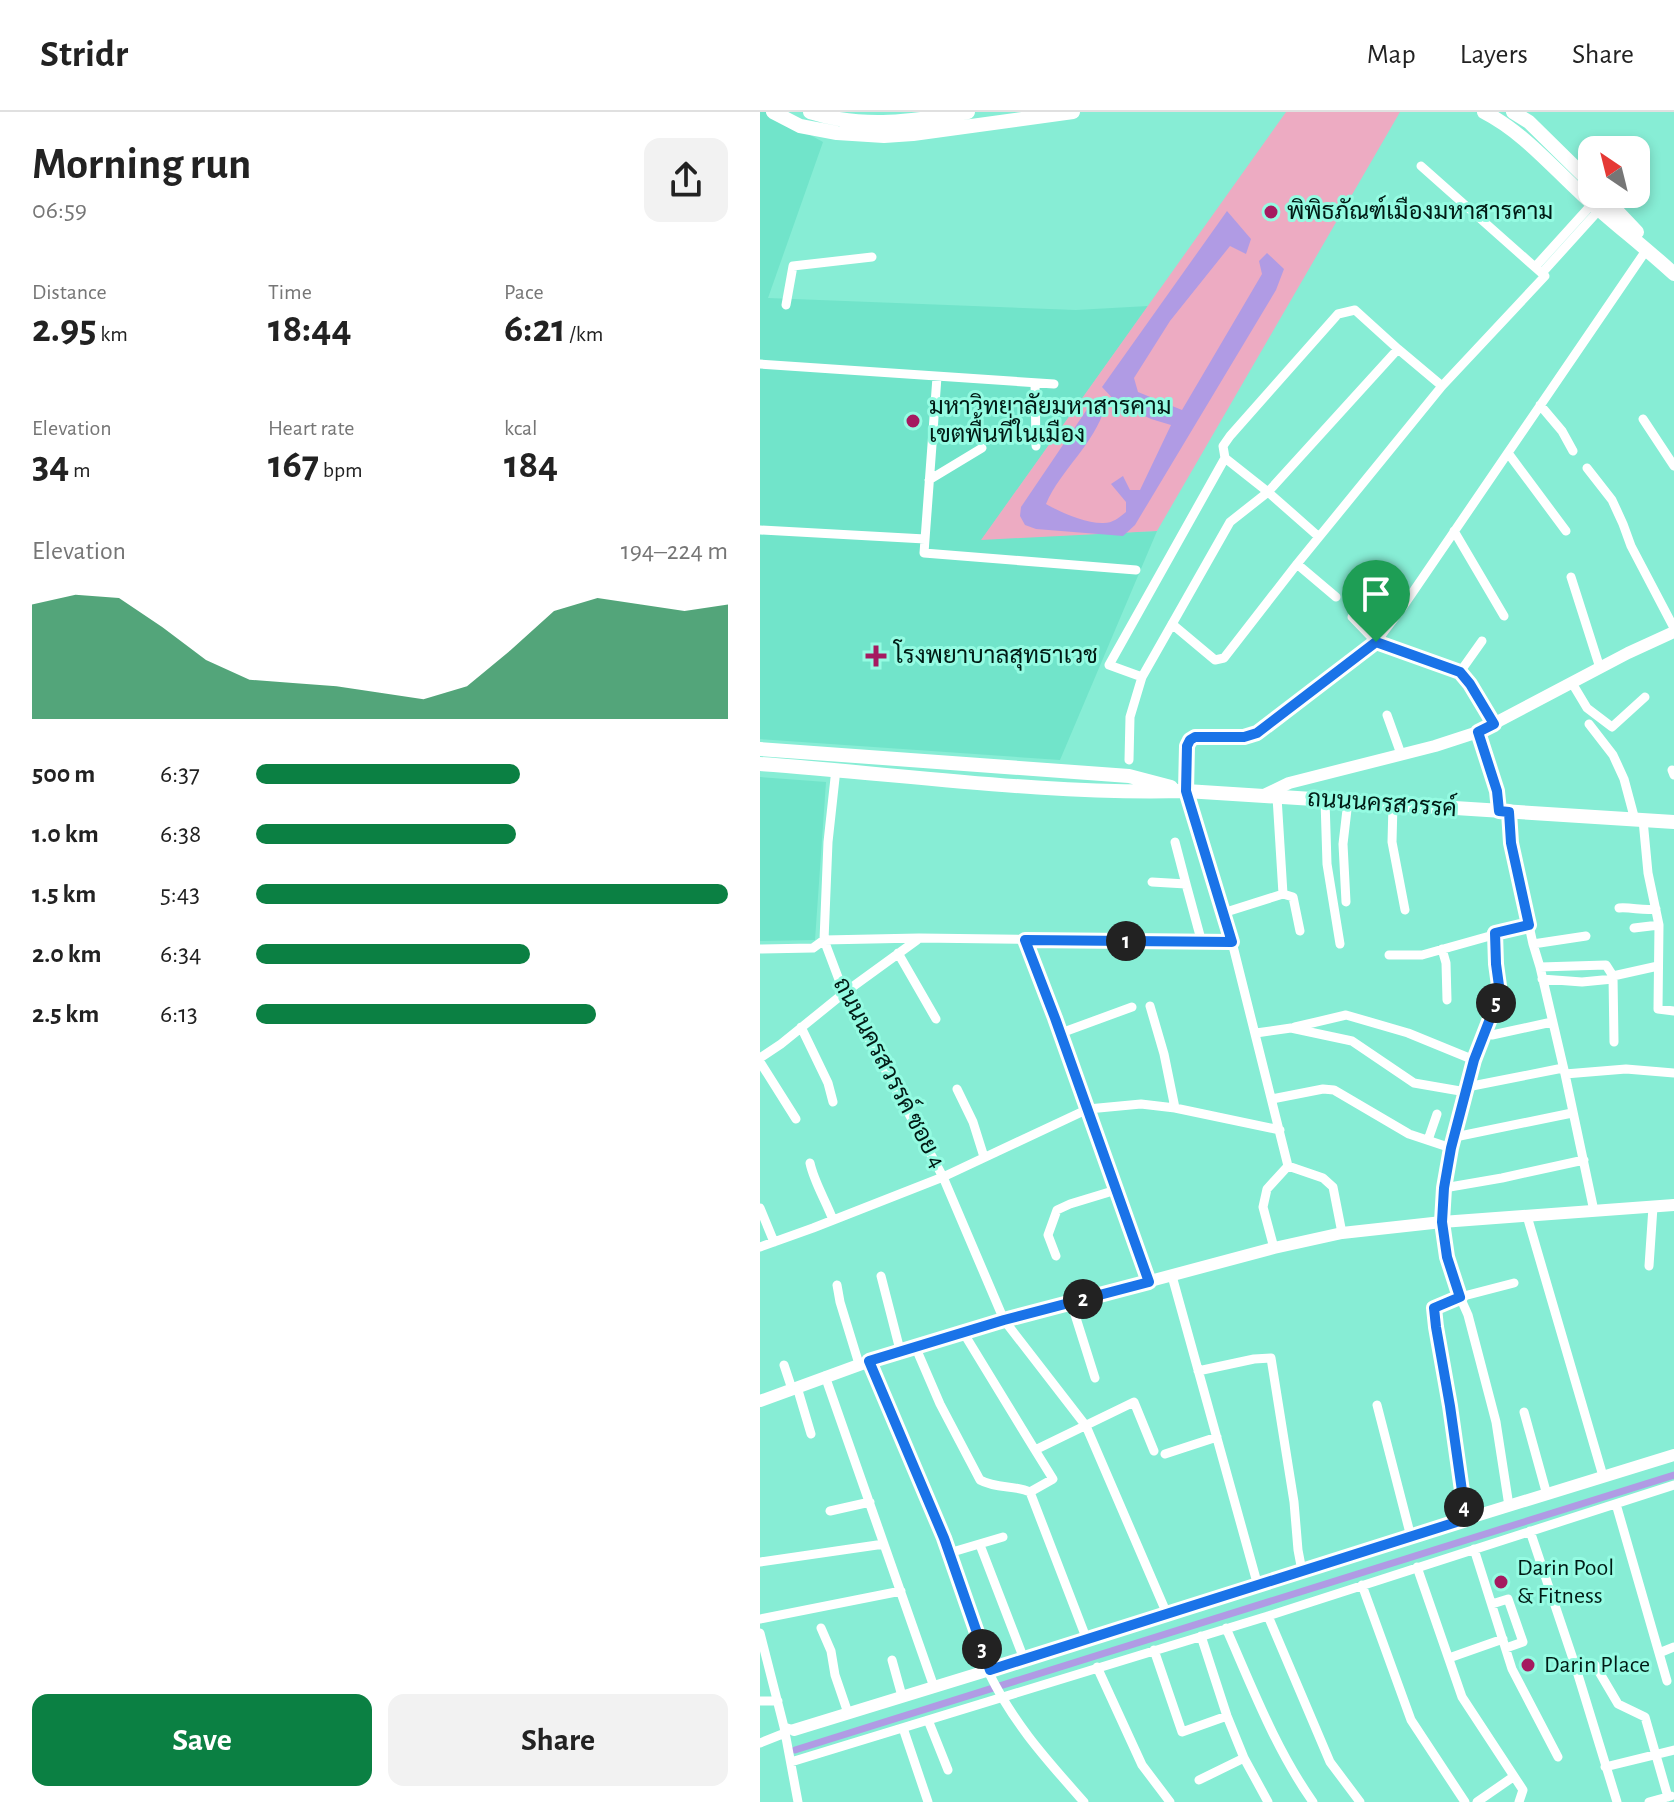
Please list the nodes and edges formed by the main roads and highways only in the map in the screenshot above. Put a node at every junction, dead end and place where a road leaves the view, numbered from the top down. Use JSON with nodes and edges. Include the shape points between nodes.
{"nodes":[{"id":1,"x":773,"y":112,"type":"edge"},
{"id":2,"x":810,"y":112,"type":"edge"},
{"id":3,"x":968,"y":112,"type":"edge"},
{"id":4,"x":1484,"y":112,"type":"edge"},
{"id":5,"x":1513,"y":112,"type":"edge"},
{"id":6,"x":1064,"y":113,"type":"edge"},
{"id":7,"x":1578,"y":178,"type":"edge"},
{"id":8,"x":1578,"y":183,"type":"edge"},
{"id":9,"x":1610,"y":208,"type":"edge"},
{"id":10,"x":1674,"y":274,"type":"edge"},
{"id":11,"x":760,"y":749,"type":"edge"},
{"id":12,"x":760,"y":764,"type":"edge"},
{"id":13,"x":1138,"y":777,"type":"junction"},
{"id":14,"x":1186,"y":791,"type":"junction"},
{"id":15,"x":1136,"y":793,"type":"junction"},
{"id":16,"x":1674,"y":822,"type":"edge"}],
"edges":[{"from":1,"to":6,"type":"main road","via":[[800,126],[884,136]]},
{"from":2,"to":3,"type":"main road","via":[[858,123]]},
{"from":4,"to":8,"type":"main road"},
{"from":5,"to":7,"type":"main road","via":[[1529,122]]},
{"from":9,"to":10,"type":"main road","via":[[1635,228],[1647,249]]},
{"from":11,"to":13,"type":"main road","name":"ถนนนครสวรรค์"},
{"from":12,"to":15,"type":"main road","name":"ถนนนครสวรรค์"},
{"from":13,"to":14,"type":"main road","name":"ถนนนครสวรรค์"},
{"from":13,"to":15,"type":"main road"},
{"from":14,"to":15,"type":"main road","name":"ถนนนครสวรรค์"},
{"from":14,"to":16,"type":"main road","name":"ถนนนครสวรรค์"}]}
